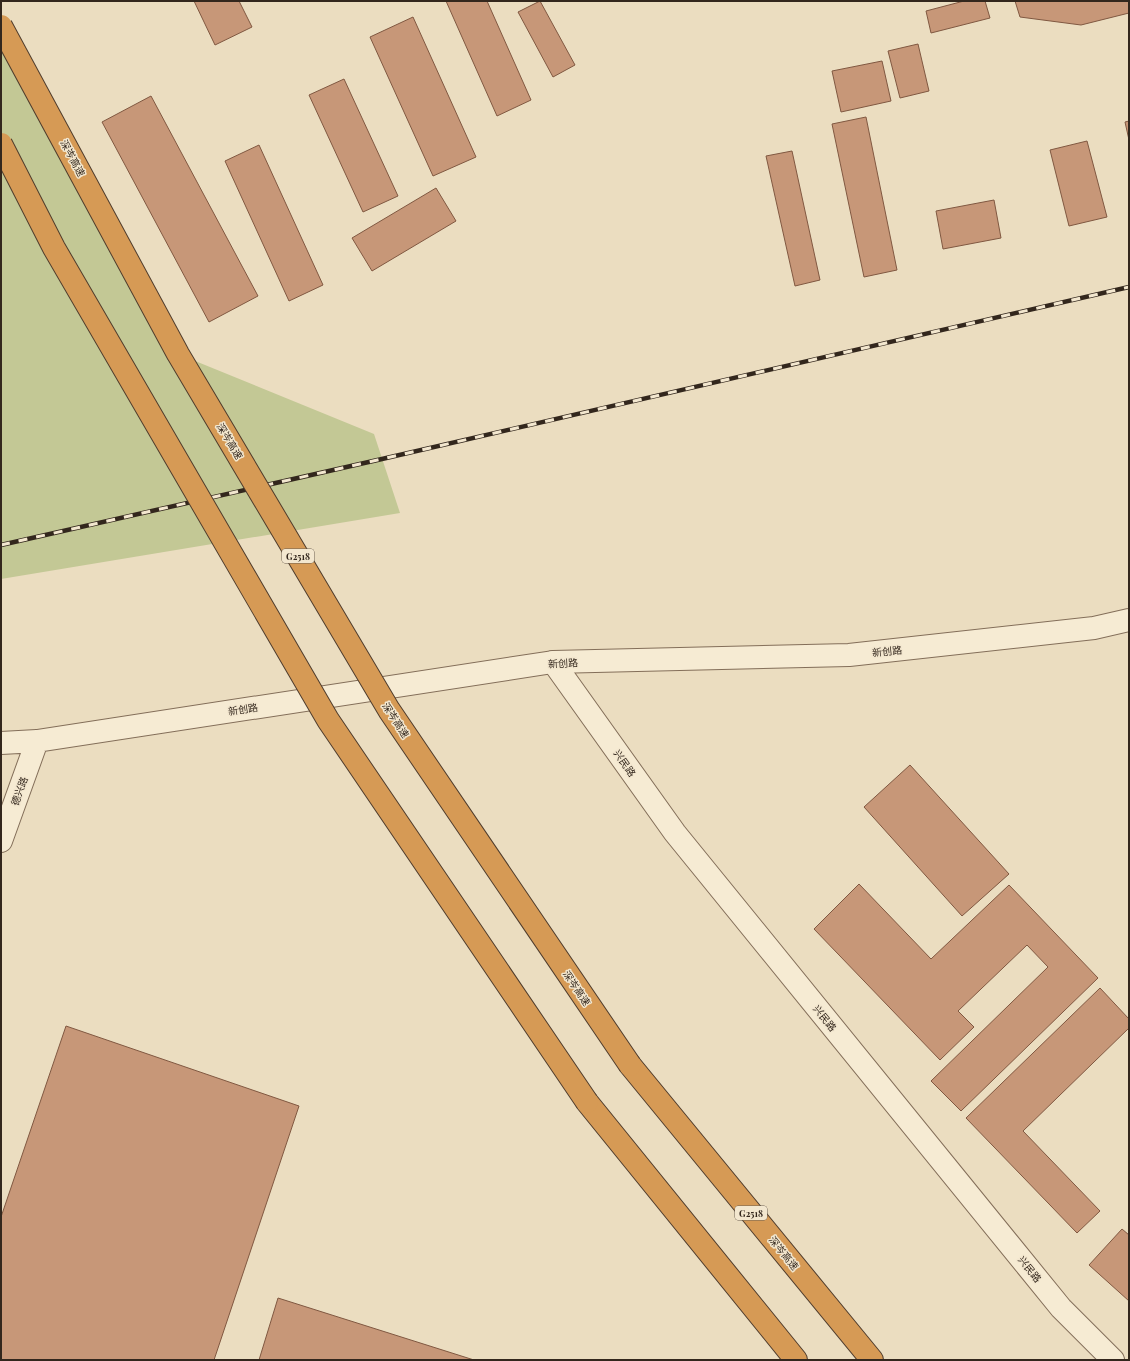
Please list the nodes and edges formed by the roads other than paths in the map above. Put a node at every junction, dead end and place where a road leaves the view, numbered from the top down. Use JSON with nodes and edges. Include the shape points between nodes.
{"nodes":[{"id":1,"x":1,"y":26,"type":"edge"},
{"id":2,"x":1,"y":144,"type":"edge"},
{"id":3,"x":1129,"y":620,"type":"edge"},
{"id":4,"x":553,"y":662,"type":"junction"},
{"id":5,"x":37,"y":741,"type":"junction"},
{"id":6,"x":1,"y":743,"type":"edge"},
{"id":7,"x":1,"y":840,"type":"edge"},
{"id":8,"x":796,"y":1360,"type":"edge"},
{"id":9,"x":872,"y":1360,"type":"edge"},
{"id":10,"x":1113,"y":1360,"type":"edge"}],
"edges":[{"from":1,"to":9,"type":"highway","name":"深岑高速","number":"G2518","bridge":true,"via":[[178,354],[389,710],[630,1065]]},
{"from":2,"to":8,"type":"highway","bridge":true,"via":[[58,255],[328,720],[587,1102]]},
{"from":3,"to":4,"type":"street","name":"新创路","via":[[1094,628],[849,655]]},
{"from":4,"to":5,"type":"street","name":"新创路"},
{"from":4,"to":10,"type":"street","name":"兴民路","via":[[675,833],[1062,1308]]},
{"from":5,"to":6,"type":"street","name":"新创路"},
{"from":5,"to":7,"type":"street","name":"德兴路"}]}
